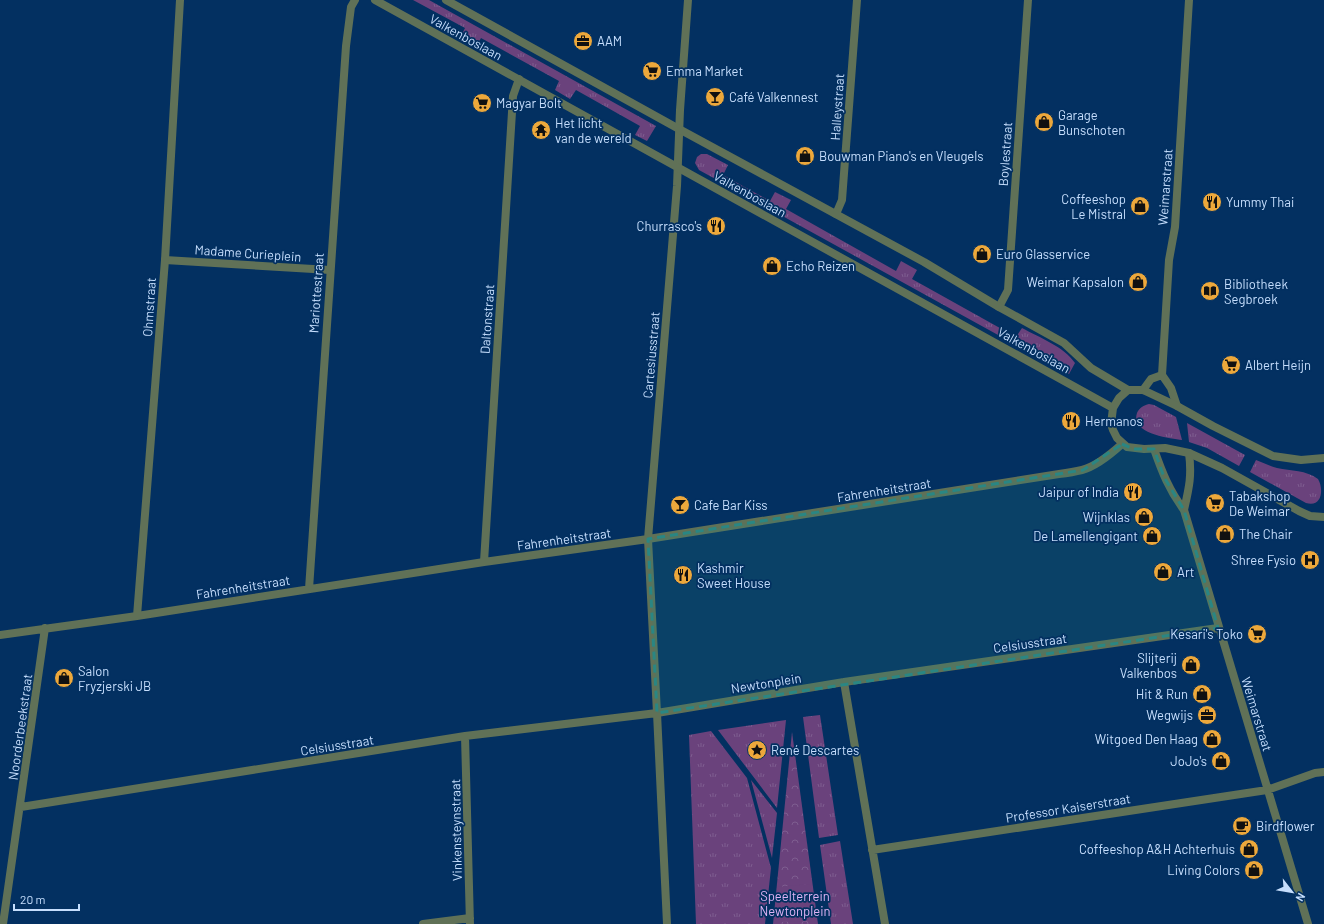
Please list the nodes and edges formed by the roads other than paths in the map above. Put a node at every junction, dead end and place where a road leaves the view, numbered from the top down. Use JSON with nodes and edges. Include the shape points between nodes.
{"nodes":[{"id":1,"x":180,"y":0,"type":"edge"},
{"id":2,"x":355,"y":0,"type":"edge"},
{"id":3,"x":375,"y":0,"type":"edge"},
{"id":4,"x":446,"y":0,"type":"edge"},
{"id":5,"x":688,"y":0,"type":"edge"},
{"id":6,"x":857,"y":0,"type":"edge"},
{"id":7,"x":1028,"y":0,"type":"edge"},
{"id":8,"x":1189,"y":0,"type":"edge"},
{"id":9,"x":519,"y":79,"type":"junction"},
{"id":10,"x":679,"y":129,"type":"junction"},
{"id":11,"x":678,"y":168,"type":"junction"},
{"id":12,"x":836,"y":214,"type":"junction"},
{"id":13,"x":165,"y":260,"type":"junction"},
{"id":14,"x":330,"y":270,"type":"junction"},
{"id":15,"x":999,"y":307,"type":"junction"},
{"id":16,"x":1162,"y":375,"type":"junction"},
{"id":17,"x":1128,"y":390,"type":"junction"},
{"id":18,"x":1143,"y":390,"type":"junction"},
{"id":19,"x":1177,"y":406,"type":"junction"},
{"id":20,"x":1113,"y":408,"type":"junction"},
{"id":21,"x":1122,"y":444,"type":"junction"},
{"id":22,"x":1154,"y":449,"type":"junction"},
{"id":23,"x":1189,"y":453,"type":"junction"},
{"id":24,"x":1324,"y":458,"type":"edge"},
{"id":25,"x":1184,"y":510,"type":"junction"},
{"id":26,"x":1324,"y":517,"type":"edge"},
{"id":27,"x":648,"y":539,"type":"junction"},
{"id":28,"x":484,"y":562,"type":"junction"},
{"id":29,"x":309,"y":589,"type":"junction"},
{"id":30,"x":137,"y":616,"type":"junction"},
{"id":31,"x":46,"y":628,"type":"junction"},
{"id":32,"x":1218,"y":628,"type":"junction"},
{"id":33,"x":0,"y":635,"type":"edge"},
{"id":34,"x":844,"y":682,"type":"junction"},
{"id":35,"x":657,"y":713,"type":"junction"},
{"id":36,"x":465,"y":736,"type":"junction"},
{"id":37,"x":1324,"y":772,"type":"edge"},
{"id":38,"x":1267,"y":790,"type":"junction"},
{"id":39,"x":21,"y":807,"type":"junction"},
{"id":40,"x":872,"y":850,"type":"junction"},
{"id":41,"x":470,"y":921,"type":"edge"},
{"id":42,"x":3,"y":924,"type":"edge"},
{"id":43,"x":423,"y":924,"type":"edge"},
{"id":44,"x":667,"y":924,"type":"edge"},
{"id":45,"x":885,"y":924,"type":"edge"},
{"id":46,"x":1308,"y":924,"type":"edge"}],
"edges":[{"from":1,"to":13,"type":"street","name":"Ohmstraat"},
{"from":2,"to":14,"type":"street","name":"Mariottestraat","via":[[351,7],[346,46]]},
{"from":3,"to":9,"type":"street","name":"Valkenboslaan"},
{"from":4,"to":10,"type":"street","name":"Valkenboslaan"},
{"from":5,"to":10,"type":"street","name":"Cartesiusstraat"},
{"from":6,"to":12,"type":"street","name":"Halleystraat","via":[[842,200]]},
{"from":7,"to":15,"type":"street","name":"Boylestraat","via":[[1008,290]]},
{"from":8,"to":16,"type":"street","name":"Weimarstraat","via":[[1175,227],[1169,260]]},
{"from":9,"to":11,"type":"street","name":"Valkenboslaan"},
{"from":9,"to":28,"type":"street","name":"Daltonstraat","via":[[513,96]]},
{"from":10,"to":11,"type":"street","name":"Cartesiusstraat"},
{"from":10,"to":12,"type":"street","name":"Valkenboslaan"},
{"from":11,"to":20,"type":"street","name":"Valkenboslaan"},
{"from":11,"to":27,"type":"street","name":"Cartesiusstraat"},
{"from":12,"to":15,"type":"street","name":"Valkenboslaan"},
{"from":13,"to":14,"type":"street","name":"Madame Curieplein"},
{"from":13,"to":30,"type":"street","name":"Ohmstraat"},
{"from":14,"to":29,"type":"street","name":"Mariottestraat"},
{"from":15,"to":17,"type":"street","name":"Valkenboslaan","via":[[1064,343],[1091,368]]},
{"from":16,"to":18,"type":"street","via":[[1151,379]]},
{"from":16,"to":19,"type":"street","via":[[1171,388]]},
{"from":17,"to":18,"type":"street"},
{"from":17,"to":20,"type":"street"},
{"from":18,"to":19,"type":"street"},
{"from":19,"to":24,"type":"street","via":[[1273,456],[1301,460]]},
{"from":20,"to":21,"type":"street","via":[[1111,424]]},
{"from":21,"to":22,"type":"street","via":[[1134,449]]},
{"from":21,"to":27,"type":"street","name":"Fahrenheitstraat","via":[[1109,456],[1083,470]]},
{"from":22,"to":23,"type":"street","via":[[1174,449]]},
{"from":22,"to":25,"type":"street","name":"Weimarstraat","via":[[1164,477]]},
{"from":23,"to":25,"type":"street","name":"Weimarstraat","via":[[1191,480]]},
{"from":23,"to":26,"type":"street","via":[[1222,468],[1299,511],[1310,516]]},
{"from":25,"to":32,"type":"street","name":"Weimarstraat"},
{"from":27,"to":28,"type":"street","name":"Fahrenheitstraat"},
{"from":27,"to":35,"type":"street","name":"Cartesiusstraat"},
{"from":28,"to":29,"type":"street","name":"Fahrenheitstraat"},
{"from":29,"to":30,"type":"street","name":"Fahrenheitstraat"},
{"from":30,"to":31,"type":"street","name":"Fahrenheitstraat"},
{"from":31,"to":33,"type":"street","name":"Fahrenheitstraat"},
{"from":31,"to":39,"type":"street","name":"Noorderbeekstraat"},
{"from":32,"to":34,"type":"street","name":"Celsiusstraat"},
{"from":32,"to":38,"type":"street","name":"Weimarstraat"},
{"from":34,"to":35,"type":"street","name":"Newtonplein"},
{"from":34,"to":40,"type":"street"},
{"from":35,"to":36,"type":"street","name":"Celsiusstraat"},
{"from":35,"to":44,"type":"street"},
{"from":36,"to":39,"type":"street","name":"Celsiusstraat"},
{"from":36,"to":41,"type":"street","name":"Vinkensteynstraat"},
{"from":37,"to":38,"type":"street","name":"Professor Kaiserstraat"},
{"from":38,"to":40,"type":"street","name":"Professor Kaiserstraat"},
{"from":38,"to":46,"type":"street","name":"Weimarstraat"},
{"from":39,"to":42,"type":"street","name":"Noorderbeekstraat"},
{"from":40,"to":45,"type":"street"},
{"from":41,"to":43,"type":"street"}]}
